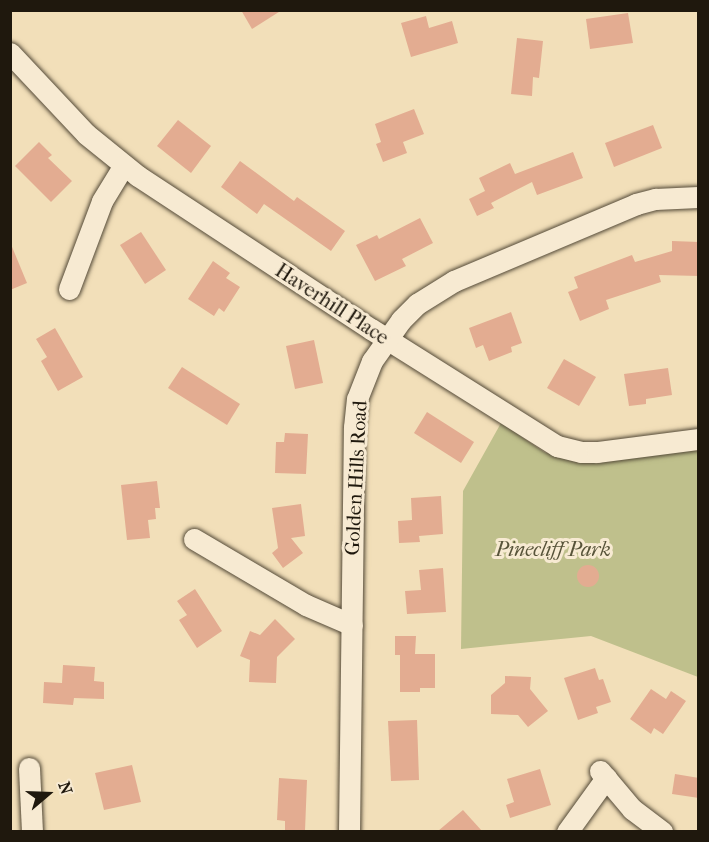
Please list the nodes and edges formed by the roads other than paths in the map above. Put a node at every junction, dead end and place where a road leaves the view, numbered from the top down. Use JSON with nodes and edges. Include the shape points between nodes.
{"nodes":[{"id":1,"x":10,"y":53,"type":"edge"},
{"id":2,"x":124,"y":165,"type":"junction"},
{"id":3,"x":699,"y":197,"type":"edge"},
{"id":4,"x":69,"y":290,"type":"dead end"},
{"id":5,"x":386,"y":339,"type":"junction"},
{"id":6,"x":699,"y":439,"type":"edge"},
{"id":7,"x":194,"y":539,"type":"dead end"},
{"id":8,"x":352,"y":625,"type":"junction"},
{"id":9,"x":29,"y":768,"type":"dead end"},
{"id":10,"x":32,"y":831,"type":"edge"},
{"id":11,"x":349,"y":831,"type":"edge"},
{"id":12,"x":567,"y":831,"type":"edge"},
{"id":13,"x":662,"y":831,"type":"edge"}],
"edges":[{"from":1,"to":2,"type":"street","name":"Haverhill Place","via":[[86,134]]},
{"from":2,"to":4,"type":"street","via":[[102,201]]},
{"from":2,"to":5,"type":"street","name":"Haverhill Place"},
{"from":3,"to":5,"type":"street","name":"Golden Hills Road","via":[[636,204],[454,281],[417,304]]},
{"from":5,"to":6,"type":"street","name":"Haverhill Place","via":[[557,446],[597,452]]},
{"from":5,"to":8,"type":"street","name":"Golden Hills Road","via":[[372,361],[357,399]]},
{"from":7,"to":8,"type":"street","via":[[306,605]]},
{"from":8,"to":11,"type":"street","name":"Golden Hills Road"},
{"from":9,"to":10,"type":"street"},
{"from":12,"to":13,"type":"street","via":[[603,775],[632,809]]}]}
